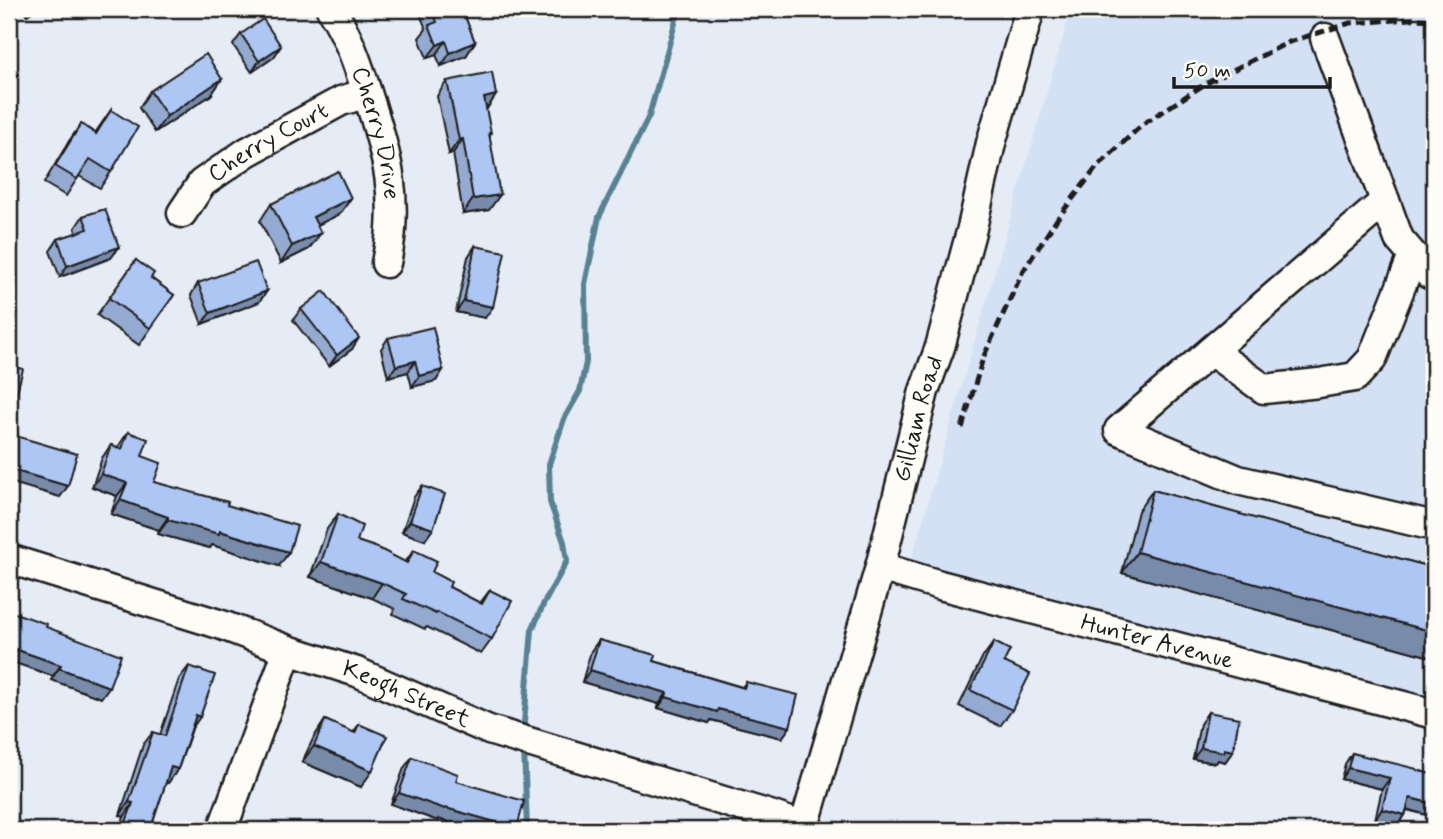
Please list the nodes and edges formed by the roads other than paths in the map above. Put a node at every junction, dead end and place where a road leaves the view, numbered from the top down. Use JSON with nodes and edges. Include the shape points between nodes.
{"nodes":[{"id":1,"x":331,"y":9,"type":"edge"},
{"id":2,"x":1030,"y":9,"type":"edge"},
{"id":3,"x":1325,"y":38,"type":"dead end"},
{"id":4,"x":367,"y":93,"type":"junction"},
{"id":5,"x":1385,"y":201,"type":"junction"},
{"id":6,"x":182,"y":213,"type":"dead end"},
{"id":7,"x":1413,"y":256,"type":"junction"},
{"id":8,"x":386,"y":263,"type":"dead end"},
{"id":9,"x":1434,"y":275,"type":"edge"},
{"id":10,"x":1211,"y":351,"type":"junction"},
{"id":11,"x":1434,"y":526,"type":"edge"},
{"id":12,"x":9,"y":559,"type":"edge"},
{"id":13,"x":880,"y":567,"type":"junction"},
{"id":14,"x":288,"y":650,"type":"junction"},
{"id":15,"x":1434,"y":714,"type":"edge"},
{"id":16,"x":804,"y":829,"type":"edge"},
{"id":17,"x":222,"y":830,"type":"edge"}],
"edges":[{"from":1,"to":4,"type":"street","name":"Cherry Drive","via":[[357,60]]},
{"from":2,"to":13,"type":"street","name":"Gilliam Road"},
{"from":3,"to":5,"type":"street"},
{"from":4,"to":6,"type":"street","name":"Cherry Court","via":[[341,101],[247,152],[202,183]]},
{"from":4,"to":8,"type":"street","name":"Cherry Drive","via":[[391,183],[393,218]]},
{"from":5,"to":7,"type":"street","via":[[1399,239]]},
{"from":5,"to":10,"type":"street"},
{"from":7,"to":9,"type":"street"},
{"from":7,"to":10,"type":"street","via":[[1372,359],[1355,377],[1264,389]]},
{"from":10,"to":11,"type":"street","via":[[1119,430],[1238,480]]},
{"from":12,"to":14,"type":"street","name":"Keogh Street"},
{"from":13,"to":15,"type":"street","name":"Hunter Avenue"},
{"from":13,"to":16,"type":"street","name":"Gilliam Road"},
{"from":14,"to":16,"type":"street","name":"Keogh Street","via":[[357,672],[489,730]]},
{"from":14,"to":17,"type":"street"}]}
